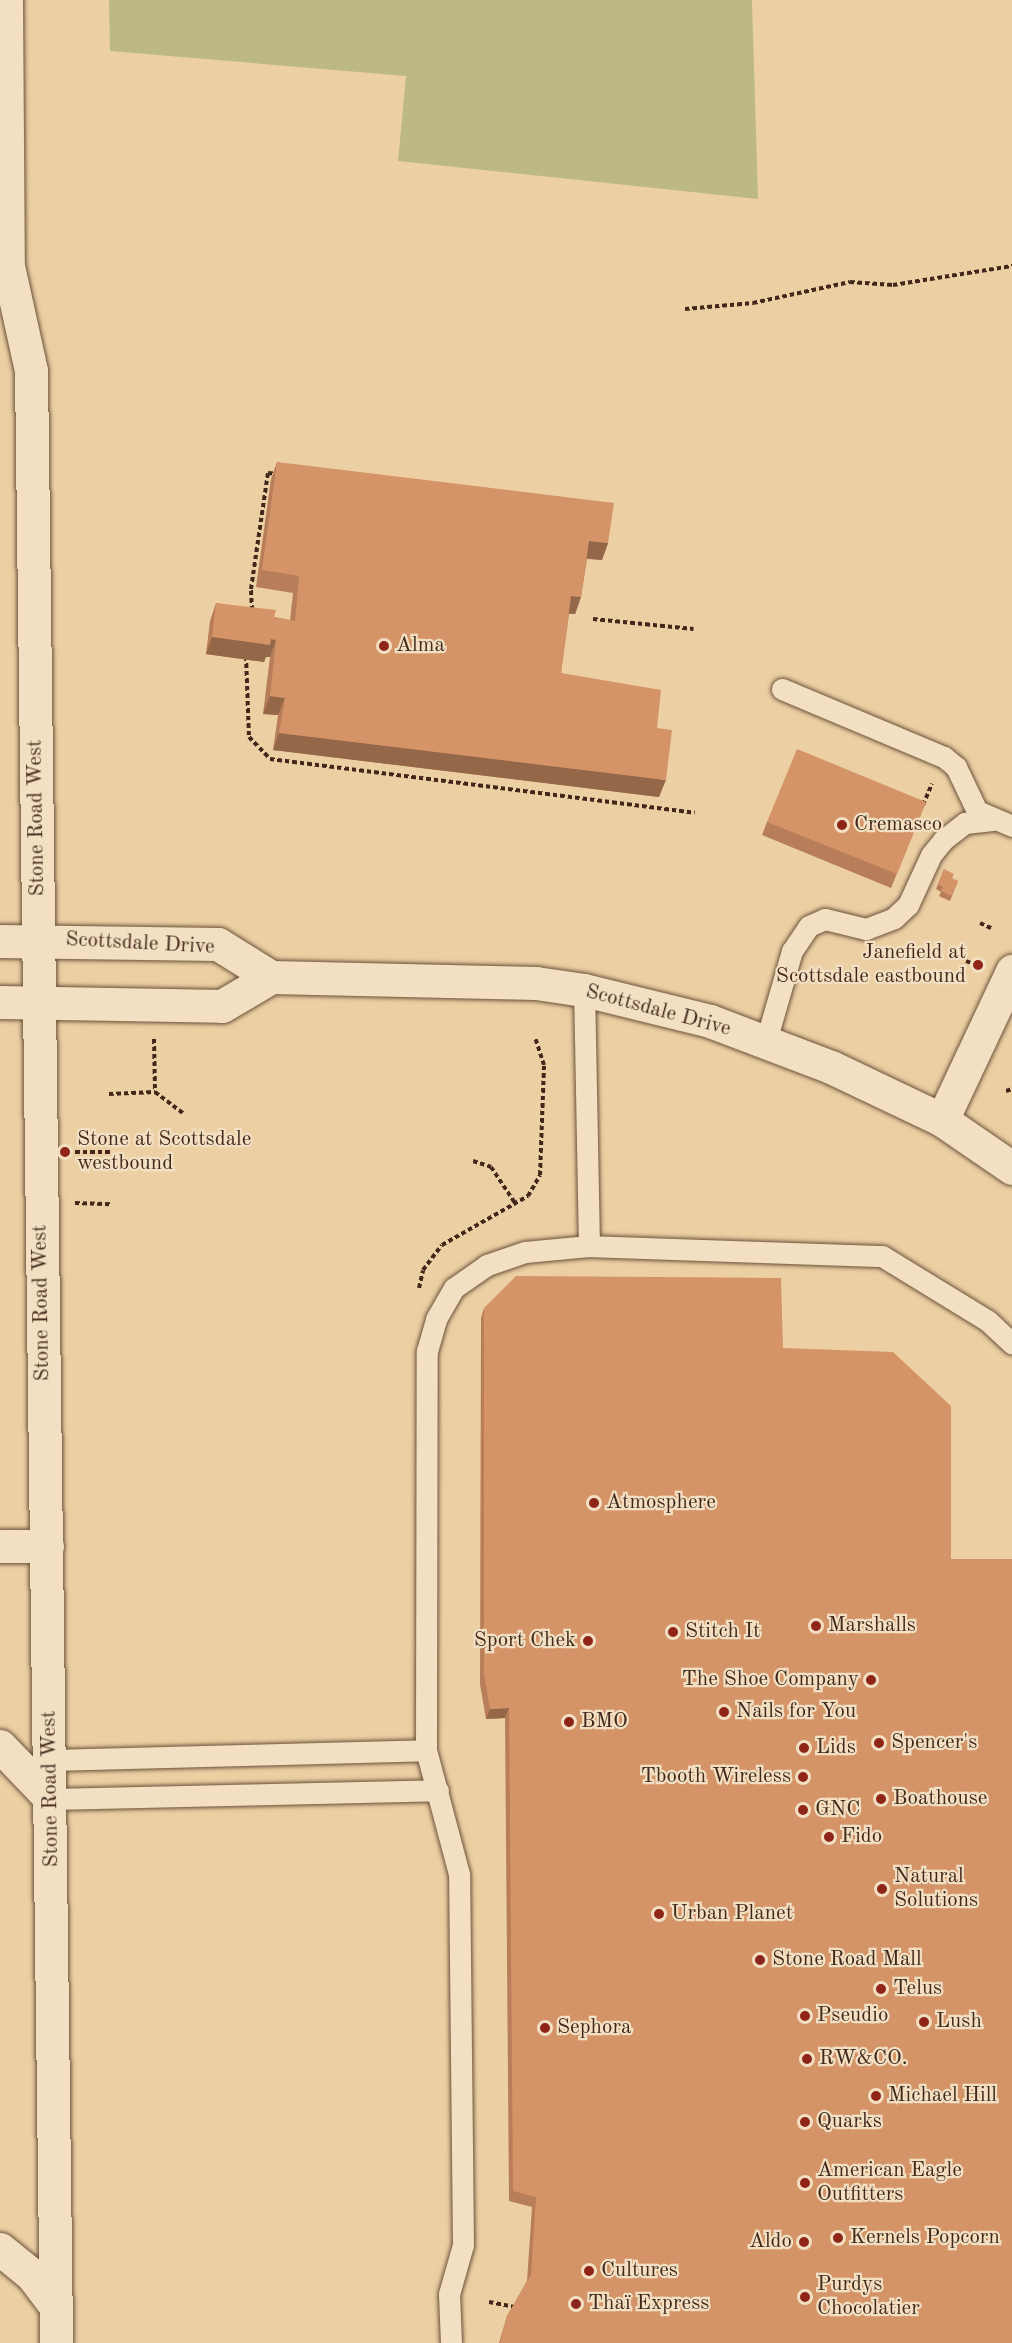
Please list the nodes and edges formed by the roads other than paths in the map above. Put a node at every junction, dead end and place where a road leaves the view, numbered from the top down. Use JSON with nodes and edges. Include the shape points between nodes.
{"nodes":[{"id":1,"x":6,"y":0,"type":"edge"},
{"id":2,"x":8,"y":266,"type":"junction"},
{"id":3,"x":0,"y":301,"type":"edge"},
{"id":4,"x":782,"y":689,"type":"dead end"},
{"id":5,"x":1002,"y":823,"type":"edge"},
{"id":6,"x":0,"y":940,"type":"edge"},
{"id":7,"x":38,"y":940,"type":"junction"},
{"id":8,"x":1012,"y":971,"type":"edge"},
{"id":9,"x":271,"y":977,"type":"junction"},
{"id":10,"x":585,"y":990,"type":"junction"},
{"id":11,"x":0,"y":1002,"type":"edge"},
{"id":12,"x":37,"y":1002,"type":"junction"},
{"id":13,"x":766,"y":1041,"type":"junction"},
{"id":14,"x":942,"y":1120,"type":"junction"},
{"id":15,"x":1012,"y":1168,"type":"edge"},
{"id":16,"x":589,"y":1246,"type":"junction"},
{"id":17,"x":1012,"y":1343,"type":"edge"},
{"id":18,"x":0,"y":1546,"type":"edge"},
{"id":19,"x":47,"y":1546,"type":"junction"},
{"id":20,"x":0,"y":1746,"type":"edge"},
{"id":21,"x":426,"y":1750,"type":"junction"},
{"id":22,"x":51,"y":1760,"type":"junction"},
{"id":23,"x":438,"y":1790,"type":"junction"},
{"id":24,"x":51,"y":1799,"type":"junction"},
{"id":25,"x":0,"y":2249,"type":"edge"},
{"id":26,"x":55,"y":2305,"type":"junction"},
{"id":27,"x":56,"y":2343,"type":"edge"},
{"id":28,"x":451,"y":2343,"type":"edge"}],
"edges":[{"from":1,"to":2,"type":"main road","name":"Stone Road West"},
{"from":2,"to":3,"type":"main road","name":"Stone Road West"},
{"from":2,"to":7,"type":"main road","name":"Stone Road West","via":[[31,371]]},
{"from":4,"to":5,"type":"lane","via":[[944,757],[956,767],[977,810]]},
{"from":5,"to":13,"type":"lane","via":[[965,823],[944,840],[931,855],[908,905],[894,918],[866,929],[825,919],[809,926],[792,951]]},
{"from":6,"to":7,"type":"main road","name":"Scottsdale Drive"},
{"from":7,"to":9,"type":"main road","name":"Scottsdale Drive","via":[[218,944]]},
{"from":7,"to":12,"type":"main road","name":"Stone Road West"},
{"from":8,"to":14,"type":"main road"},
{"from":9,"to":10,"type":"main road","name":"Scottsdale Drive","via":[[536,983]]},
{"from":9,"to":12,"type":"main road","via":[[222,1005]]},
{"from":10,"to":13,"type":"main road","name":"Scottsdale Drive","via":[[710,1021]]},
{"from":10,"to":16,"type":"lane"},
{"from":11,"to":12,"type":"main road"},
{"from":12,"to":19,"type":"main road","name":"Stone Road West"},
{"from":13,"to":14,"type":"main road","name":"Scottsdale Drive"},
{"from":14,"to":15,"type":"main road","name":"Scottsdale Drive"},
{"from":16,"to":17,"type":"lane","via":[[882,1256],[988,1321]]},
{"from":16,"to":21,"type":"lane","via":[[525,1252],[487,1265],[454,1288],[435,1318],[428,1351]]},
{"from":18,"to":19,"type":"main road"},
{"from":19,"to":22,"type":"main road","name":"Stone Road West"},
{"from":20,"to":24,"type":"main road"},
{"from":21,"to":22,"type":"lane"},
{"from":21,"to":23,"type":"lane"},
{"from":22,"to":24,"type":"main road","name":"Stone Road West"},
{"from":23,"to":24,"type":"lane"},
{"from":23,"to":28,"type":"lane","via":[[459,1874],[463,2245],[449,2294]]},
{"from":24,"to":26,"type":"main road","name":"Stone Road West"},
{"from":25,"to":26,"type":"main road","via":[[32,2275]]},
{"from":26,"to":27,"type":"main road","name":"Stone Road West"}]}
